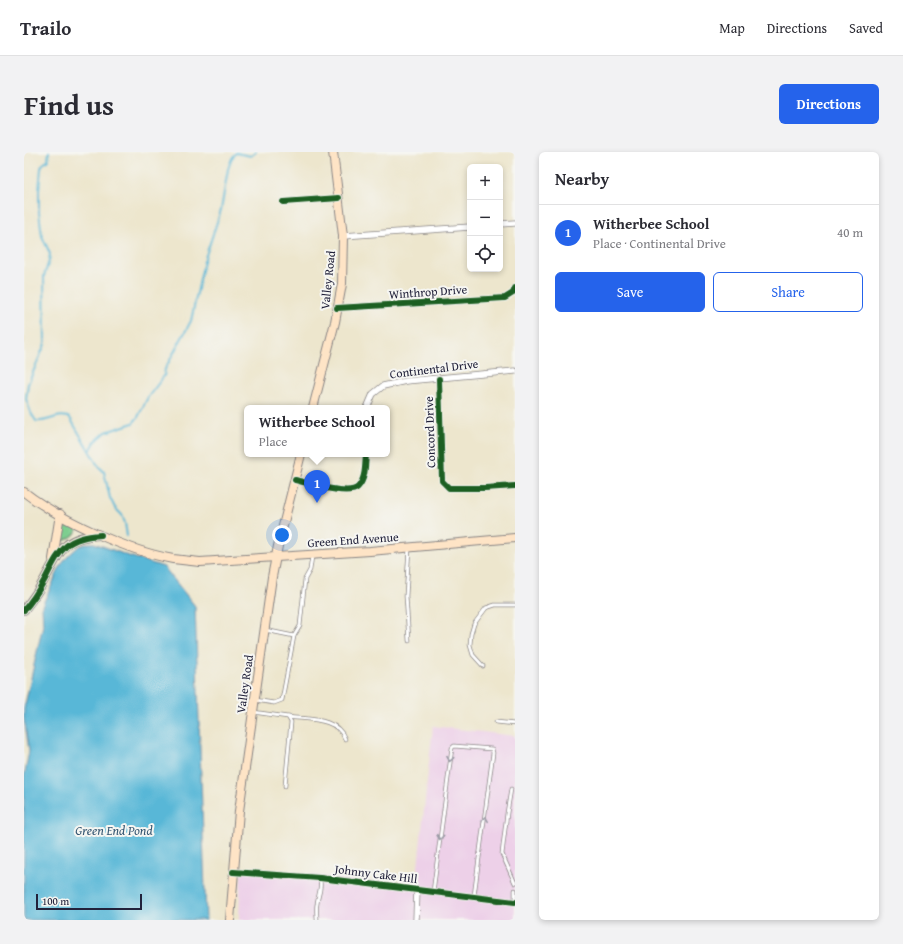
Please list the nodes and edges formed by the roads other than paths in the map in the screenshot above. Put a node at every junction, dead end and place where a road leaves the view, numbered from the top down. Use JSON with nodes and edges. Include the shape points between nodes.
{"nodes":[{"id":1,"x":333,"y":152,"type":"edge"},
{"id":2,"x":339,"y":198,"type":"junction"},
{"id":3,"x":284,"y":202,"type":"dead end"},
{"id":4,"x":515,"y":223,"type":"edge"},
{"id":5,"x":503,"y":224,"type":"edge"},
{"id":6,"x":467,"y":226,"type":"edge"},
{"id":7,"x":343,"y":236,"type":"junction"},
{"id":8,"x":515,"y":288,"type":"edge"},
{"id":9,"x":338,"y":308,"type":"junction"},
{"id":10,"x":515,"y":371,"type":"edge"},
{"id":11,"x":439,"y":379,"type":"junction"},
{"id":12,"x":314,"y":405,"type":"edge"},
{"id":13,"x":368,"y":405,"type":"edge"},
{"id":14,"x":300,"y":457,"type":"edge"},
{"id":15,"x":366,"y":457,"type":"edge"},
{"id":16,"x":295,"y":480,"type":"junction"},
{"id":17,"x":515,"y":486,"type":"edge"},
{"id":18,"x":24,"y":492,"type":"edge"},
{"id":19,"x":60,"y":514,"type":"junction"},
{"id":20,"x":101,"y":535,"type":"junction"},
{"id":21,"x":515,"y":538,"type":"edge"},
{"id":22,"x":409,"y":548,"type":"junction"},
{"id":23,"x":312,"y":555,"type":"junction"},
{"id":24,"x":276,"y":557,"type":"junction"},
{"id":25,"x":52,"y":563,"type":"junction"},
{"id":26,"x":515,"y":605,"type":"edge"},
{"id":27,"x":24,"y":610,"type":"edge"},
{"id":28,"x":265,"y":630,"type":"junction"},
{"id":29,"x":294,"y":636,"type":"junction"},
{"id":30,"x":409,"y":641,"type":"dead end"},
{"id":31,"x":483,"y":666,"type":"dead end"},
{"id":32,"x":255,"y":700,"type":"junction"},
{"id":33,"x":253,"y":712,"type":"junction"},
{"id":34,"x":288,"y":717,"type":"junction"},
{"id":35,"x":496,"y":722,"type":"dead end"},
{"id":36,"x":515,"y":724,"type":"edge"},
{"id":37,"x":344,"y":739,"type":"dead end"},
{"id":38,"x":285,"y":786,"type":"dead end"},
{"id":39,"x":511,"y":789,"type":"dead end"},
{"id":40,"x":233,"y":872,"type":"junction"},
{"id":41,"x":320,"y":878,"type":"junction"},
{"id":42,"x":515,"y":883,"type":"edge"},
{"id":43,"x":417,"y":890,"type":"junction"},
{"id":44,"x":515,"y":890,"type":"edge"},
{"id":45,"x":433,"y":892,"type":"junction"},
{"id":46,"x":474,"y":896,"type":"junction"},
{"id":47,"x":515,"y":902,"type":"edge"},
{"id":48,"x":230,"y":920,"type":"edge"},
{"id":49,"x":317,"y":920,"type":"edge"},
{"id":50,"x":416,"y":920,"type":"edge"}],
"edges":[{"from":1,"to":2,"type":"main road","name":"Valley Road"},
{"from":2,"to":3,"type":"street"},
{"from":2,"to":7,"type":"main road","name":"Valley Road"},
{"from":4,"to":5,"type":"street"},
{"from":6,"to":7,"type":"street"},
{"from":7,"to":9,"type":"main road","name":"Valley Road","via":[[342,284]]},
{"from":8,"to":9,"type":"street","name":"Winthrop Drive","via":[[513,293],[505,298]]},
{"from":9,"to":12,"type":"main road","name":"Valley Road"},
{"from":10,"to":11,"type":"street","name":"Continental Drive"},
{"from":11,"to":13,"type":"street","name":"Continental Drive","via":[[406,381],[383,386],[373,394]]},
{"from":11,"to":17,"type":"street","name":"Concord Drive","via":[[442,481],[449,488]]},
{"from":14,"to":16,"type":"main road","name":"Valley Road"},
{"from":15,"to":16,"type":"street","via":[[362,481],[358,488],[353,490],[343,491]]},
{"from":16,"to":24,"type":"main road","name":"Valley Road"},
{"from":18,"to":19,"type":"main road"},
{"from":19,"to":20,"type":"main road","name":"Green End Avenue"},
{"from":19,"to":25,"type":"main road","name":"Green End Avenue"},
{"from":20,"to":24,"type":"main road","name":"Green End Avenue","via":[[151,553],[200,562]]},
{"from":20,"to":25,"type":"main road","name":"Green End Avenue","via":[[79,538],[71,542],[62,548]]},
{"from":21,"to":22,"type":"main road","name":"Green End Avenue"},
{"from":22,"to":23,"type":"main road","name":"Green End Avenue"},
{"from":22,"to":30,"type":"lane","via":[[406,596]]},
{"from":23,"to":24,"type":"main road","name":"Green End Avenue"},
{"from":23,"to":29,"type":"lane","via":[[310,570],[304,579],[300,626]]},
{"from":24,"to":28,"type":"main road","name":"Valley Road"},
{"from":25,"to":27,"type":"main road","name":"Green End Avenue","via":[[44,581]]},
{"from":26,"to":31,"type":"lane","via":[[486,608],[474,624],[470,645],[473,655]]},
{"from":28,"to":29,"type":"lane"},
{"from":28,"to":32,"type":"main road","name":"Valley Road"},
{"from":29,"to":32,"type":"lane","via":[[282,700],[274,703]]},
{"from":32,"to":33,"type":"main road","name":"Valley Road"},
{"from":33,"to":34,"type":"lane"},
{"from":33,"to":40,"type":"main road","name":"Valley Road"},
{"from":34,"to":37,"type":"lane","via":[[329,722],[340,729]]},
{"from":34,"to":38,"type":"lane","via":[[291,722]]},
{"from":35,"to":36,"type":"lane"},
{"from":39,"to":42,"type":"lane","via":[[502,854]]},
{"from":40,"to":41,"type":"street","name":"Johnny Cake Hill"},
{"from":40,"to":48,"type":"main road","name":"Valley Road"},
{"from":41,"to":43,"type":"street","name":"Johnny Cake Hill"},
{"from":41,"to":49,"type":"lane"},
{"from":43,"to":45,"type":"street","name":"Johnny Cake Hill"},
{"from":43,"to":50,"type":"street"},
{"from":44,"to":47,"type":"lane"},
{"from":45,"to":46,"type":"street","name":"Johnny Cake Hill"},
{"from":46,"to":45,"type":"lane","one_way":true,"via":[[492,749],[454,746],[452,748]]},
{"from":46,"to":47,"type":"street","name":"Johnny Cake Hill"}]}
